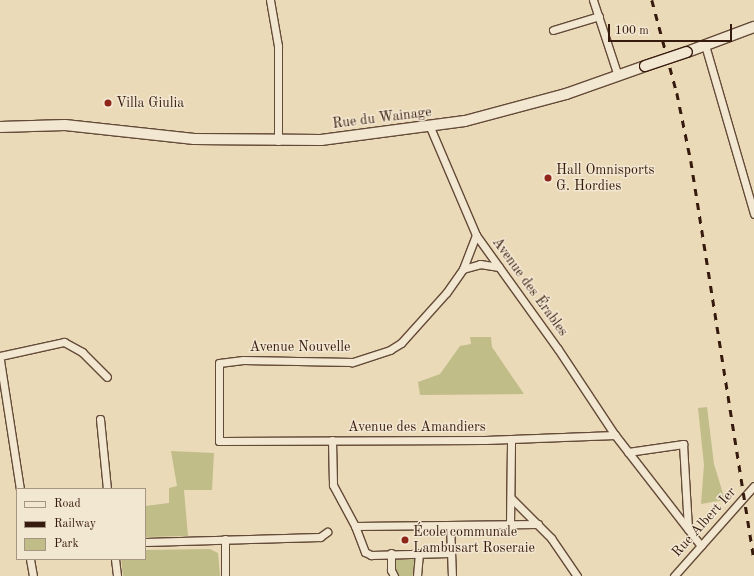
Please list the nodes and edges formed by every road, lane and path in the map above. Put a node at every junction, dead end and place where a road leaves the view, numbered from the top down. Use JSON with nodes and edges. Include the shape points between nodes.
{"nodes":[{"id":1,"x":270,"y":0,"type":"edge"},
{"id":2,"x":592,"y":0,"type":"edge"},
{"id":3,"x":599,"y":16,"type":"junction"},
{"id":4,"x":754,"y":27,"type":"edge"},
{"id":5,"x":553,"y":30,"type":"dead end"},
{"id":6,"x":705,"y":45,"type":"junction"},
{"id":7,"x":618,"y":76,"type":"junction"},
{"id":8,"x":0,"y":127,"type":"edge"},
{"id":9,"x":430,"y":127,"type":"junction"},
{"id":10,"x":278,"y":141,"type":"junction"},
{"id":11,"x":754,"y":214,"type":"edge"},
{"id":12,"x":476,"y":235,"type":"junction"},
{"id":13,"x":499,"y":267,"type":"junction"},
{"id":14,"x":463,"y":269,"type":"junction"},
{"id":15,"x":0,"y":356,"type":"edge"},
{"id":16,"x":0,"y":360,"type":"edge"},
{"id":17,"x":107,"y":377,"type":"dead end"},
{"id":18,"x":100,"y":419,"type":"dead end"},
{"id":19,"x":614,"y":435,"type":"junction"},
{"id":20,"x":510,"y":439,"type":"junction"},
{"id":21,"x":332,"y":440,"type":"junction"},
{"id":22,"x":219,"y":441,"type":"joint"},
{"id":23,"x":628,"y":452,"type":"junction"},
{"id":24,"x":754,"y":486,"type":"edge"},
{"id":25,"x":20,"y":488,"type":"edge"},
{"id":26,"x":107,"y":488,"type":"edge"},
{"id":27,"x":511,"y":498,"type":"junction"},
{"id":28,"x":538,"y":524,"type":"junction"},
{"id":29,"x":510,"y":525,"type":"junction"},
{"id":30,"x":355,"y":526,"type":"junction"},
{"id":31,"x":450,"y":526,"type":"junction"},
{"id":32,"x":688,"y":529,"type":"junction"},
{"id":33,"x":327,"y":532,"type":"dead end"},
{"id":34,"x":225,"y":539,"type":"junction"},
{"id":35,"x":146,"y":542,"type":"edge"},
{"id":36,"x":701,"y":546,"type":"junction"},
{"id":37,"x":391,"y":553,"type":"junction"},
{"id":38,"x":420,"y":553,"type":"junction"},
{"id":39,"x":450,"y":554,"type":"junction"},
{"id":40,"x":30,"y":560,"type":"edge"},
{"id":41,"x":115,"y":560,"type":"edge"},
{"id":42,"x":33,"y":576,"type":"edge"},
{"id":43,"x":116,"y":576,"type":"edge"},
{"id":44,"x":226,"y":576,"type":"edge"},
{"id":45,"x":394,"y":576,"type":"edge"},
{"id":46,"x":417,"y":576,"type":"edge"},
{"id":47,"x":452,"y":576,"type":"edge"},
{"id":48,"x":578,"y":576,"type":"edge"},
{"id":49,"x":674,"y":576,"type":"edge"}],
"edges":[{"from":1,"to":10,"type":"street","via":[[278,52]]},
{"from":2,"to":3,"type":"street"},
{"from":3,"to":5,"type":"street"},
{"from":3,"to":7,"type":"street"},
{"from":4,"to":6,"type":"main road","name":"Rue du Wainage"},
{"from":6,"to":7,"type":"main road","name":"Rue du Wainage","bridge":true},
{"from":6,"to":11,"type":"street"},
{"from":7,"to":9,"type":"main road","name":"Rue du Wainage","via":[[566,94],[466,121]]},
{"from":8,"to":10,"type":"main road","name":"Rue du Wainage","via":[[65,125],[194,139]]},
{"from":9,"to":10,"type":"main road","name":"Rue du Wainage","via":[[321,140]]},
{"from":9,"to":12,"type":"street","name":"Avenue des Érables"},
{"from":12,"to":13,"type":"street","name":"Avenue des Érables"},
{"from":12,"to":14,"type":"street","name":"Avenue Nouvelle"},
{"from":13,"to":14,"type":"street","via":[[480,264]]},
{"from":13,"to":19,"type":"street","name":"Avenue des Érables","via":[[558,349]]},
{"from":14,"to":22,"type":"street","name":"Avenue Nouvelle","via":[[429,313],[401,343],[390,350],[352,362],[243,360],[219,363]]},
{"from":15,"to":17,"type":"street","via":[[64,342],[82,352]]},
{"from":16,"to":25,"type":"street"},
{"from":18,"to":26,"type":"street"},
{"from":19,"to":20,"type":"street","name":"Avenue des Amandiers"},
{"from":19,"to":23,"type":"street","name":"Avenue des Érables"},
{"from":20,"to":21,"type":"street","name":"Avenue des Amandiers"},
{"from":20,"to":27,"type":"street"},
{"from":21,"to":22,"type":"street","name":"Avenue des Amandiers"},
{"from":21,"to":30,"type":"street","via":[[333,485]]},
{"from":23,"to":32,"type":"street","name":"Avenue des Érables"},
{"from":23,"to":32,"type":"street","via":[[683,444]]},
{"from":24,"to":36,"type":"street","name":"Rue Albert Ier"},
{"from":27,"to":28,"type":"street"},
{"from":27,"to":29,"type":"street"},
{"from":28,"to":29,"type":"street"},
{"from":28,"to":48,"type":"street"},
{"from":29,"to":31,"type":"street"},
{"from":30,"to":31,"type":"street"},
{"from":30,"to":37,"type":"street","via":[[365,552],[371,555]]},
{"from":31,"to":39,"type":"street"},
{"from":32,"to":36,"type":"street","name":"Avenue des Érables"},
{"from":33,"to":34,"type":"street","via":[[320,536]]},
{"from":34,"to":35,"type":"street"},
{"from":34,"to":44,"type":"street"},
{"from":36,"to":49,"type":"street","name":"Rue Albert Ier"},
{"from":37,"to":38,"type":"street"},
{"from":37,"to":45,"type":"street","via":[[391,570]]},
{"from":38,"to":39,"type":"street"},
{"from":38,"to":46,"type":"street"},
{"from":39,"to":47,"type":"street"},
{"from":40,"to":42,"type":"street"},
{"from":41,"to":43,"type":"street"}]}
